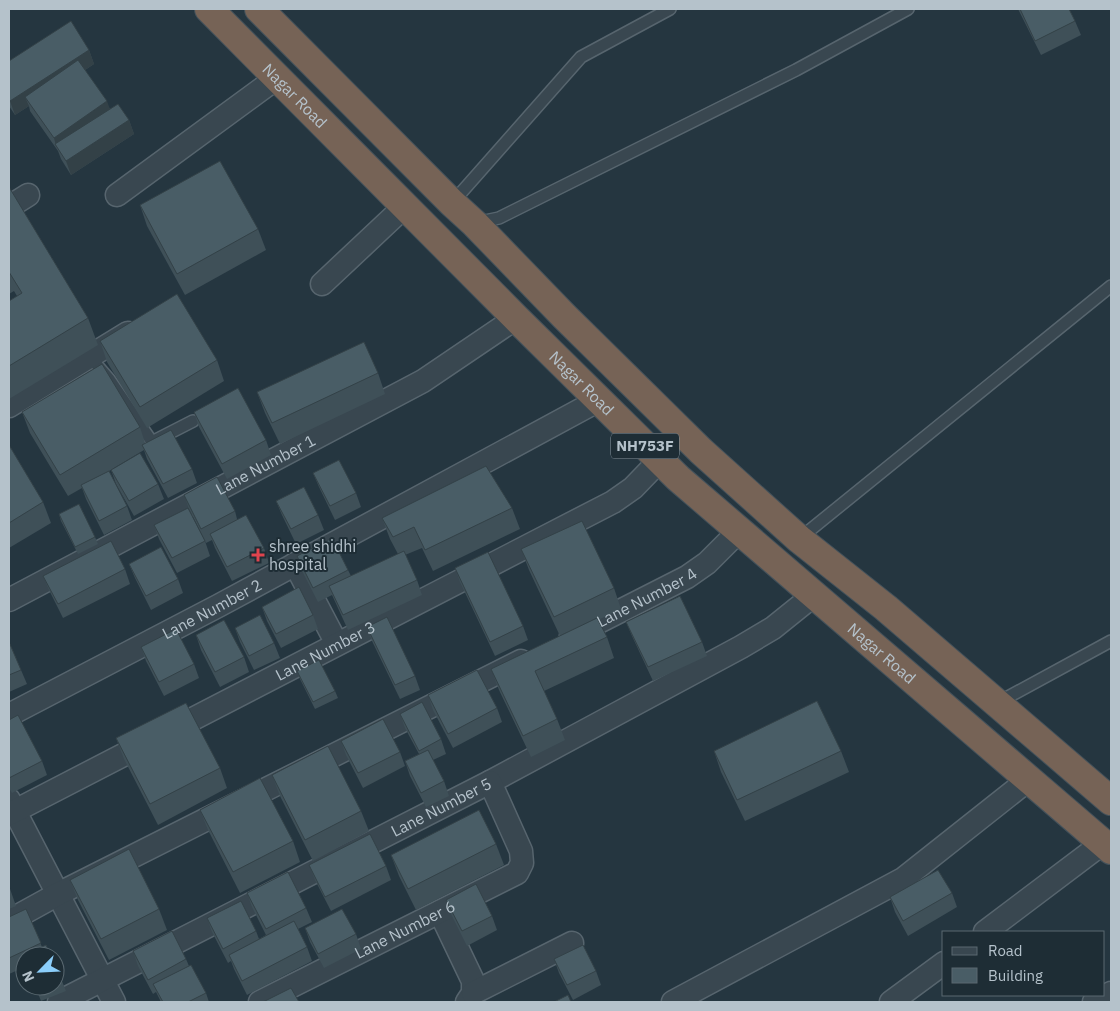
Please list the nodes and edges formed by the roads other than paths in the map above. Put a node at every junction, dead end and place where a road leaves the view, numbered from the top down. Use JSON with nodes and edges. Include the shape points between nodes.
{"nodes":[{"id":1,"x":209,"y":9,"type":"edge"},
{"id":2,"x":259,"y":9,"type":"edge"},
{"id":3,"x":670,"y":9,"type":"edge"},
{"id":4,"x":908,"y":9,"type":"edge"},
{"id":5,"x":278,"y":77,"type":"junction"},
{"id":6,"x":28,"y":195,"type":"dead end"},
{"id":7,"x":117,"y":195,"type":"dead end"},
{"id":8,"x":452,"y":203,"type":"junction"},
{"id":9,"x":405,"y":206,"type":"junction"},
{"id":10,"x":9,"y":207,"type":"edge"},
{"id":11,"x":475,"y":224,"type":"junction"},
{"id":12,"x":322,"y":284,"type":"dead end"},
{"id":13,"x":1111,"y":286,"type":"edge"},
{"id":14,"x":516,"y":318,"type":"junction"},
{"id":15,"x":145,"y":322,"type":"edge"},
{"id":16,"x":90,"y":357,"type":"junction"},
{"id":17,"x":599,"y":400,"type":"junction"},
{"id":18,"x":9,"y":406,"type":"edge"},
{"id":19,"x":192,"y":421,"type":"dead end"},
{"id":20,"x":660,"y":460,"type":"junction"},
{"id":21,"x":739,"y":531,"type":"junction"},
{"id":22,"x":799,"y":539,"type":"junction"},
{"id":23,"x":295,"y":564,"type":"junction"},
{"id":24,"x":814,"y":595,"type":"junction"},
{"id":25,"x":9,"y":600,"type":"edge"},
{"id":26,"x":886,"y":608,"type":"junction"},
{"id":27,"x":861,"y":636,"type":"junction"},
{"id":28,"x":1111,"y":641,"type":"edge"},
{"id":29,"x":337,"y":644,"type":"junction"},
{"id":30,"x":997,"y":703,"type":"junction"},
{"id":31,"x":9,"y":715,"type":"edge"},
{"id":32,"x":1028,"y":780,"type":"junction"},
{"id":33,"x":490,"y":782,"type":"junction"},
{"id":34,"x":1111,"y":801,"type":"edge"},
{"id":35,"x":11,"y":808,"type":"edge"},
{"id":36,"x":1107,"y":846,"type":"edge"},
{"id":37,"x":58,"y":894,"type":"junction"},
{"id":38,"x":440,"y":912,"type":"junction"},
{"id":39,"x":9,"y":921,"type":"edge"},
{"id":40,"x":986,"y":931,"type":"edge"},
{"id":41,"x":572,"y":943,"type":"dead end"},
{"id":42,"x":942,"y":964,"type":"edge"},
{"id":43,"x":102,"y":980,"type":"junction"},
{"id":44,"x":1111,"y":993,"type":"edge"},
{"id":45,"x":470,"y":997,"type":"edge"},
{"id":46,"x":59,"y":1002,"type":"edge"},
{"id":47,"x":114,"y":1002,"type":"edge"},
{"id":48,"x":260,"y":1002,"type":"edge"},
{"id":49,"x":673,"y":1002,"type":"edge"},
{"id":50,"x":891,"y":1002,"type":"edge"},
{"id":51,"x":1094,"y":1002,"type":"edge"}],
"edges":[{"from":1,"to":5,"type":"highway","name":"Nagar Road","number":"NH753F"},
{"from":2,"to":8,"type":"highway","number":"NH753F"},
{"from":3,"to":8,"type":"lane","via":[[581,57]]},
{"from":4,"to":11,"type":"lane","via":[[796,70],[499,218]]},
{"from":5,"to":7,"type":"street"},
{"from":5,"to":9,"type":"highway","name":"Nagar Road","number":"NH753F"},
{"from":6,"to":10,"type":"street"},
{"from":8,"to":11,"type":"highway","number":"NH753F"},
{"from":9,"to":12,"type":"street"},
{"from":9,"to":14,"type":"highway","name":"Nagar Road","number":"NH753F"},
{"from":11,"to":22,"type":"highway","number":"NH753F","via":[[702,451]]},
{"from":13,"to":22,"type":"lane"},
{"from":14,"to":17,"type":"highway","name":"Nagar Road","number":"NH753F"},
{"from":14,"to":25,"type":"street","name":"Lane Number 1","via":[[423,381]]},
{"from":15,"to":16,"type":"street"},
{"from":16,"to":18,"type":"street"},
{"from":16,"to":19,"type":"lane","via":[[152,442]]},
{"from":17,"to":20,"type":"highway","name":"Nagar Road","number":"NH753F"},
{"from":17,"to":23,"type":"street","name":"Lane Number 2"},
{"from":20,"to":21,"type":"highway","name":"Nagar Road","number":"NH753F"},
{"from":20,"to":29,"type":"street","name":"Lane Number 3","via":[[633,488],[613,502]]},
{"from":21,"to":24,"type":"highway","name":"Nagar Road","number":"NH753F"},
{"from":21,"to":37,"type":"street","name":"Lane Number 4","via":[[707,562],[687,576]]},
{"from":22,"to":26,"type":"highway","number":"NH753F"},
{"from":23,"to":29,"type":"street"},
{"from":23,"to":31,"type":"street","name":"Lane Number 2"},
{"from":24,"to":27,"type":"highway","name":"Nagar Road","number":"NH753F"},
{"from":24,"to":33,"type":"street","name":"Lane Number 5","via":[[773,628],[741,647]]},
{"from":26,"to":27,"type":"highway"},
{"from":26,"to":30,"type":"highway","number":"NH753F"},
{"from":27,"to":32,"type":"highway","name":"Nagar Road","number":"NH753F"},
{"from":28,"to":30,"type":"lane"},
{"from":29,"to":35,"type":"street","name":"Lane Number 3"},
{"from":30,"to":34,"type":"highway","number":"NH753F"},
{"from":32,"to":36,"type":"highway","name":"Nagar Road","number":"NH753F"},
{"from":32,"to":49,"type":"street","via":[[903,879]]},
{"from":33,"to":38,"type":"street","name":"Lane Number 6","via":[[521,851],[522,863],[517,873]]},
{"from":33,"to":43,"type":"street","name":"Lane Number 5"},
{"from":35,"to":37,"type":"street"},
{"from":36,"to":40,"type":"street"},
{"from":37,"to":39,"type":"street","name":"Lane Number 4"},
{"from":37,"to":43,"type":"street"},
{"from":38,"to":45,"type":"street","via":[[473,981]]},
{"from":38,"to":48,"type":"street","name":"Lane Number 6"},
{"from":41,"to":45,"type":"street"},
{"from":42,"to":50,"type":"street"},
{"from":43,"to":46,"type":"street","name":"Lane Number 5"},
{"from":43,"to":47,"type":"street"},
{"from":44,"to":51,"type":"street"}]}
